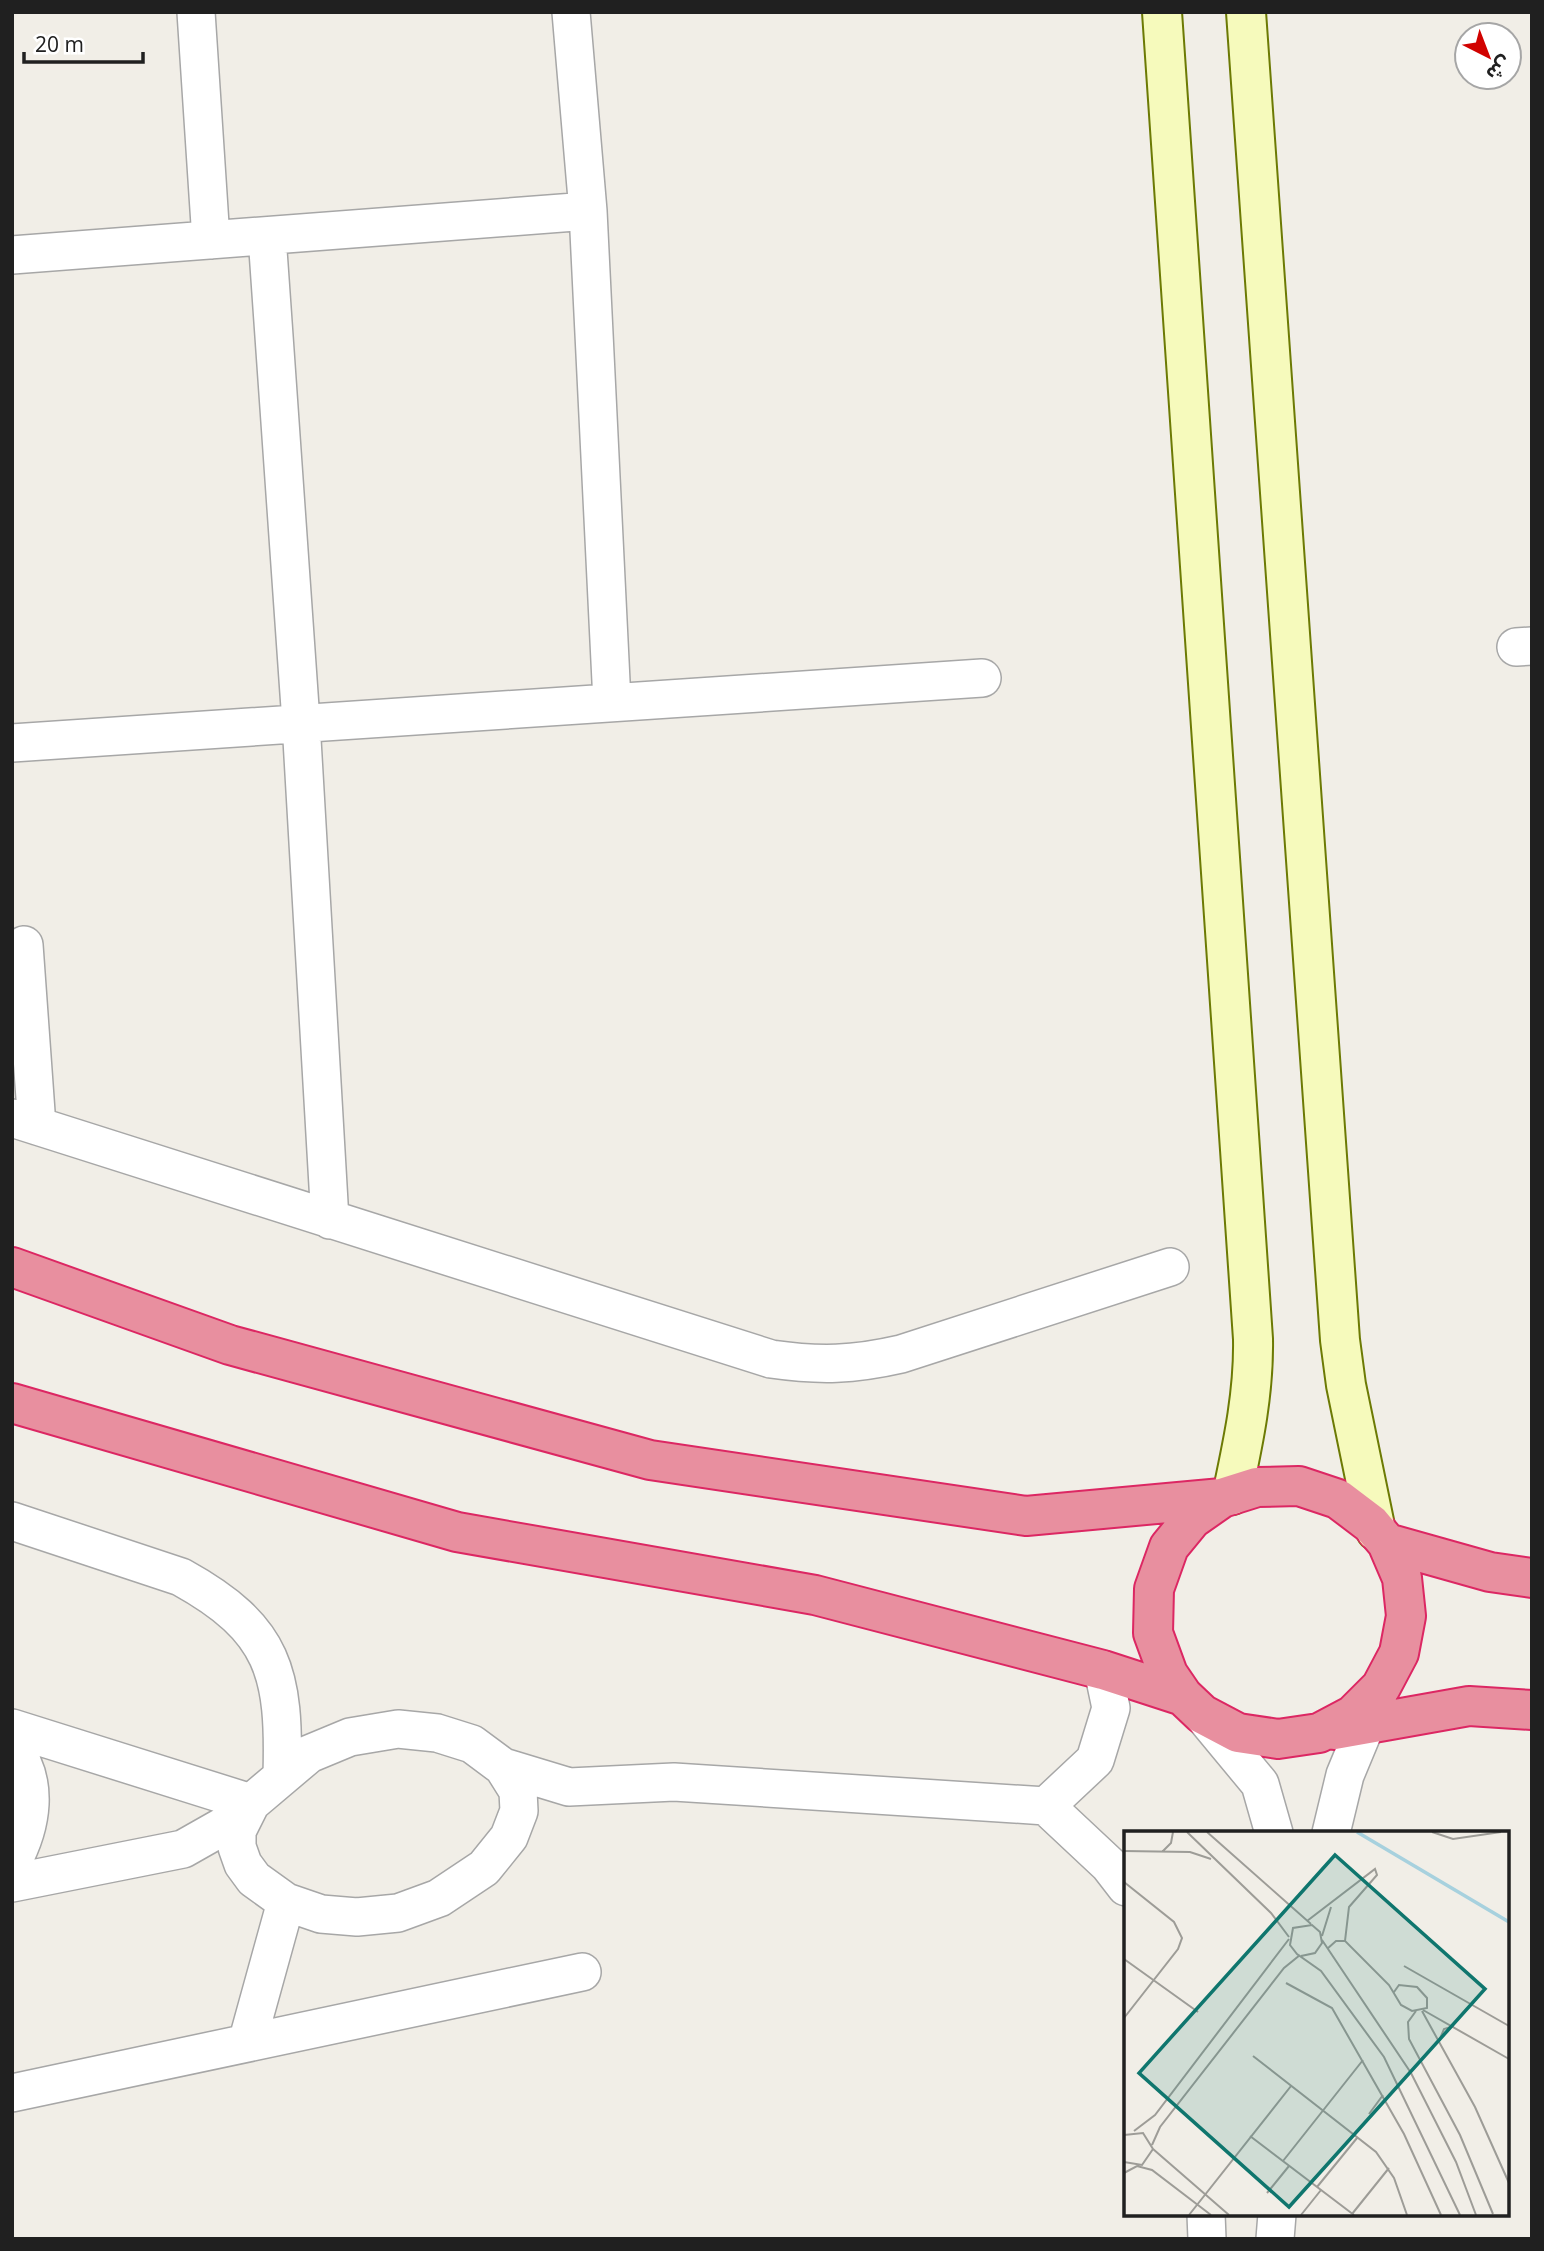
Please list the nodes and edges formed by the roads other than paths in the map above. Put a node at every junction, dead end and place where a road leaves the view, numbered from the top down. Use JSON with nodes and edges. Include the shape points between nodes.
{"nodes":[{"id":1,"x":196,"y":12,"type":"edge"},
{"id":2,"x":571,"y":12,"type":"edge"},
{"id":3,"x":1163,"y":12,"type":"edge"},
{"id":4,"x":1246,"y":12,"type":"edge"},
{"id":5,"x":588,"y":211,"type":"junction"},
{"id":6,"x":267,"y":236,"type":"junction"},
{"id":7,"x":211,"y":240,"type":"junction"},
{"id":8,"x":12,"y":255,"type":"edge"},
{"id":9,"x":982,"y":678,"type":"dead end"},
{"id":10,"x":612,"y":702,"type":"junction"},
{"id":11,"x":301,"y":722,"type":"junction"},
{"id":12,"x":12,"y":743,"type":"edge"},
{"id":13,"x":24,"y":945,"type":"dead end"},
{"id":14,"x":24,"y":1122,"type":"edge"},
{"id":15,"x":330,"y":1220,"type":"junction"},
{"id":16,"x":12,"y":1267,"type":"edge"},
{"id":17,"x":1170,"y":1267,"type":"dead end"},
{"id":18,"x":12,"y":1403,"type":"edge"},
{"id":19,"x":1227,"y":1496,"type":"junction"},
{"id":20,"x":12,"y":1521,"type":"edge"},
{"id":21,"x":1381,"y":1537,"type":"junction"},
{"id":22,"x":1532,"y":1578,"type":"edge"},
{"id":23,"x":1103,"y":1670,"type":"junction"},
{"id":24,"x":1381,"y":1687,"type":"junction"},
{"id":25,"x":1193,"y":1705,"type":"junction"},
{"id":26,"x":1532,"y":1710,"type":"edge"},
{"id":27,"x":1365,"y":1724,"type":"junction"},
{"id":28,"x":12,"y":1728,"type":"edge"},
{"id":29,"x":1318,"y":1733,"type":"junction"},
{"id":30,"x":12,"y":1746,"type":"edge"},
{"id":31,"x":503,"y":1767,"type":"junction"},
{"id":32,"x":282,"y":1776,"type":"junction"},
{"id":33,"x":569,"y":1787,"type":"junction"},
{"id":34,"x":1046,"y":1807,"type":"junction"},
{"id":35,"x":247,"y":1809,"type":"junction"},
{"id":36,"x":1272,"y":1831,"type":"edge"},
{"id":37,"x":1331,"y":1831,"type":"edge"},
{"id":38,"x":509,"y":1836,"type":"junction"},
{"id":39,"x":183,"y":1849,"type":"junction"},
{"id":40,"x":12,"y":1863,"type":"edge"},
{"id":41,"x":254,"y":1879,"type":"junction"},
{"id":42,"x":12,"y":1883,"type":"edge"},
{"id":43,"x":1124,"y":1884,"type":"edge"},
{"id":44,"x":286,"y":1902,"type":"junction"},
{"id":45,"x":582,"y":1972,"type":"dead end"},
{"id":46,"x":247,"y":2043,"type":"junction"},
{"id":47,"x":12,"y":2093,"type":"edge"},
{"id":48,"x":1206,"y":2216,"type":"edge"},
{"id":49,"x":1277,"y":2216,"type":"edge"},
{"id":50,"x":1207,"y":2239,"type":"edge"},
{"id":51,"x":1275,"y":2239,"type":"edge"}],
"edges":[{"from":1,"to":7,"type":"street"},
{"from":2,"to":5,"type":"street"},
{"from":3,"to":19,"type":"street","via":[[1254,1375],[1250,1410]]},
{"from":4,"to":21,"type":"street","via":[[1340,1340]]},
{"from":5,"to":6,"type":"street"},
{"from":5,"to":10,"type":"street"},
{"from":6,"to":7,"type":"street"},
{"from":6,"to":11,"type":"street"},
{"from":7,"to":8,"type":"street"},
{"from":9,"to":10,"type":"street"},
{"from":10,"to":11,"type":"street"},
{"from":11,"to":12,"type":"street"},
{"from":11,"to":15,"type":"street"},
{"from":13,"to":14,"type":"street"},
{"from":14,"to":15,"type":"street"},
{"from":15,"to":17,"type":"street","via":[[771,1359],[815,1366],[901,1354]]},
{"from":16,"to":19,"type":"highway","via":[[230,1345],[650,1460],[1027,1516]]},
{"from":18,"to":23,"type":"highway","via":[[457,1532],[815,1595]]},
{"from":19,"to":21,"type":"highway","via":[[1257,1487],[1298,1486],[1338,1499]]},
{"from":19,"to":25,"type":"highway","via":[[1192,1519],[1170,1548],[1154,1589],[1153,1633],[1168,1674]]},
{"from":20,"to":32,"type":"street","via":[[181,1577],[237,1616],[259,1640],[275,1670],[284,1719]]},
{"from":21,"to":22,"type":"highway","via":[[1490,1572]]},
{"from":21,"to":24,"type":"highway","via":[[1402,1578],[1406,1616],[1399,1653]]},
{"from":23,"to":25,"type":"highway"},
{"from":23,"to":34,"type":"street","via":[[1111,1708],[1095,1760]]},
{"from":24,"to":27,"type":"street"},
{"from":24,"to":29,"type":"highway","via":[[1353,1715]]},
{"from":25,"to":29,"type":"highway","via":[[1238,1733],[1278,1739]]},
{"from":25,"to":36,"type":"street","via":[[1260,1784]]},
{"from":26,"to":27,"type":"highway","via":[[1469,1706]]},
{"from":27,"to":29,"type":"highway"},
{"from":27,"to":37,"type":"street","via":[[1345,1775]]},
{"from":28,"to":35,"type":"street"},
{"from":30,"to":40,"type":"street","via":[[30,1787],[31,1814]]},
{"from":31,"to":32,"type":"street","via":[[472,1744],[437,1733],[398,1729],[350,1737],[309,1754]]},
{"from":31,"to":33,"type":"street"},
{"from":31,"to":38,"type":"street","via":[[518,1791],[519,1811]]},
{"from":32,"to":35,"type":"street"},
{"from":33,"to":34,"type":"street","via":[[674,1782]]},
{"from":33,"to":38,"type":"street"},
{"from":34,"to":43,"type":"street"},
{"from":35,"to":39,"type":"street"},
{"from":35,"to":41,"type":"street","via":[[237,1847]]},
{"from":38,"to":44,"type":"street","via":[[484,1868],[439,1898],[398,1913],[321,1914]]},
{"from":39,"to":41,"type":"street"},
{"from":39,"to":42,"type":"street"},
{"from":41,"to":44,"type":"street"},
{"from":44,"to":46,"type":"street"},
{"from":45,"to":46,"type":"street"},
{"from":46,"to":47,"type":"street"},
{"from":48,"to":50,"type":"street"},
{"from":49,"to":51,"type":"street"}]}
